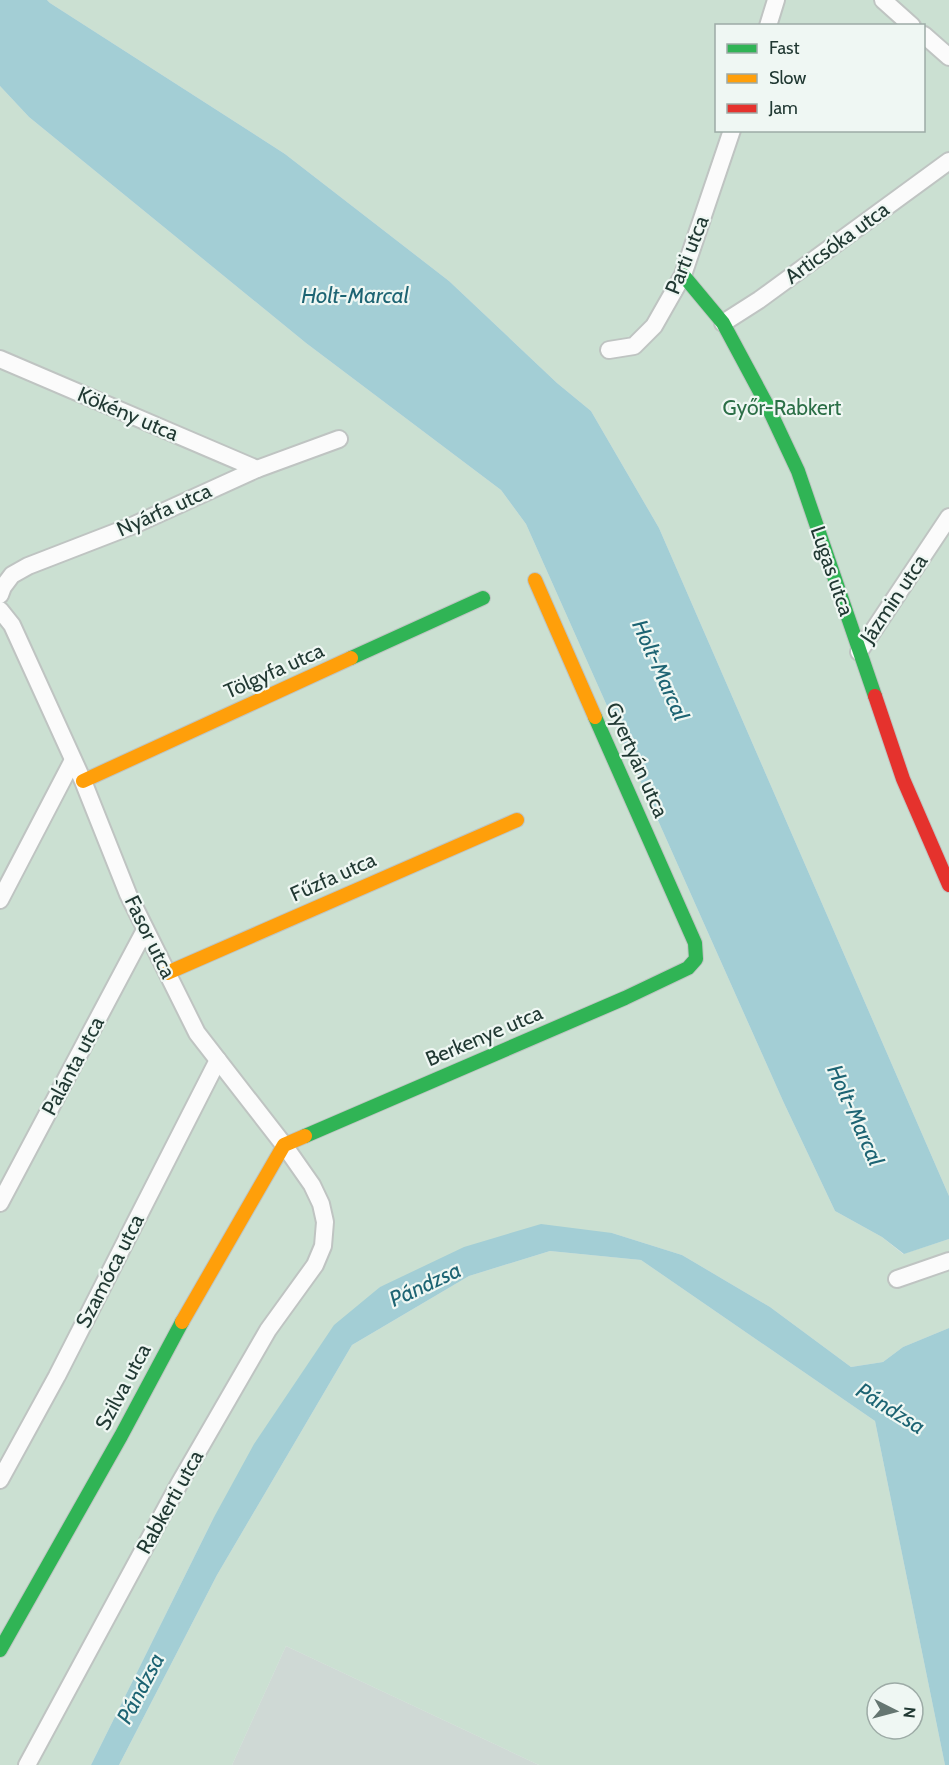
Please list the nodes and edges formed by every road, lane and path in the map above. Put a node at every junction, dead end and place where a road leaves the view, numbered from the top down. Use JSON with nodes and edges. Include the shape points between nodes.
{"nodes":[{"id":1,"x":776,"y":0,"type":"edge"},
{"id":2,"x":883,"y":0,"type":"edge"},
{"id":3,"x":769,"y":24,"type":"edge"},
{"id":4,"x":910,"y":24,"type":"edge"},
{"id":5,"x":925,"y":36,"type":"edge"},
{"id":6,"x":949,"y":57,"type":"edge"},
{"id":7,"x":731,"y":132,"type":"edge"},
{"id":8,"x":949,"y":161,"type":"edge"},
{"id":9,"x":683,"y":275,"type":"junction"},
{"id":10,"x":723,"y":323,"type":"junction"},
{"id":11,"x":609,"y":351,"type":"dead end"},
{"id":12,"x":0,"y":360,"type":"edge"},
{"id":13,"x":339,"y":439,"type":"dead end"},
{"id":14,"x":256,"y":469,"type":"junction"},
{"id":15,"x":949,"y":517,"type":"edge"},
{"id":16,"x":535,"y":580,"type":"dead end"},
{"id":17,"x":0,"y":596,"type":"edge"},
{"id":18,"x":483,"y":598,"type":"dead end"},
{"id":19,"x":0,"y":610,"type":"edge"},
{"id":20,"x":859,"y":652,"type":"junction"},
{"id":21,"x":73,"y":760,"type":"junction"},
{"id":22,"x":83,"y":781,"type":"junction"},
{"id":23,"x":517,"y":820,"type":"dead end"},
{"id":24,"x":949,"y":885,"type":"edge"},
{"id":25,"x":0,"y":900,"type":"edge"},
{"id":26,"x":145,"y":930,"type":"junction"},
{"id":27,"x":696,"y":959,"type":"joint"},
{"id":28,"x":167,"y":974,"type":"junction"},
{"id":29,"x":218,"y":1060,"type":"junction"},
{"id":30,"x":284,"y":1145,"type":"junction"},
{"id":31,"x":0,"y":1203,"type":"edge"},
{"id":32,"x":323,"y":1246,"type":"joint"},
{"id":33,"x":949,"y":1261,"type":"edge"},
{"id":34,"x":897,"y":1279,"type":"dead end"},
{"id":35,"x":0,"y":1480,"type":"edge"},
{"id":36,"x":0,"y":1650,"type":"edge"},
{"id":37,"x":27,"y":1765,"type":"edge"}],
"edges":[{"from":1,"to":3,"type":"street"},
{"from":2,"to":4,"type":"street"},
{"from":5,"to":6,"type":"street"},
{"from":7,"to":9,"type":"street","name":"Parti utca"},
{"from":8,"to":10,"type":"street","name":"Articsóka utca"},
{"from":9,"to":10,"type":"street","name":"Lugas utca"},
{"from":9,"to":11,"type":"street","name":"Parti utca","via":[[654,326],[634,346]]},
{"from":10,"to":20,"type":"street","name":"Lugas utca","via":[[798,471]]},
{"from":12,"to":14,"type":"street","name":"Kökény utca"},
{"from":13,"to":14,"type":"street","name":"Nyárfa utca"},
{"from":14,"to":17,"type":"street","name":"Nyárfa utca","via":[[134,525],[28,566],[12,575]]},
{"from":15,"to":20,"type":"street","name":"Jázmin utca"},
{"from":16,"to":27,"type":"street","name":"Gyertyán utca","via":[[695,943]]},
{"from":18,"to":22,"type":"street","name":"Tölgyfa utca"},
{"from":19,"to":21,"type":"street","name":"Fasor utca","via":[[12,625]]},
{"from":20,"to":24,"type":"street","name":"Lugas utca","via":[[903,778]]},
{"from":21,"to":22,"type":"street","name":"Fasor utca"},
{"from":21,"to":25,"type":"street"},
{"from":22,"to":26,"type":"street","name":"Fasor utca"},
{"from":23,"to":28,"type":"street","name":"Fűzfa utca"},
{"from":26,"to":28,"type":"street","name":"Fasor utca"},
{"from":26,"to":31,"type":"street","name":"Palánta utca"},
{"from":27,"to":30,"type":"street","name":"Berkenye utca","via":[[688,968],[625,998]]},
{"from":28,"to":29,"type":"street","name":"Fasor utca","via":[[196,1033]]},
{"from":29,"to":30,"type":"street","name":"Fasor utca"},
{"from":29,"to":35,"type":"street","name":"Szamóca utca"},
{"from":30,"to":32,"type":"street","name":"Fasor utca","via":[[321,1204],[325,1222]]},
{"from":30,"to":36,"type":"street","name":"Szilva utca","via":[[199,1290]]},
{"from":32,"to":37,"type":"street","name":"Rabkerti utca","via":[[315,1265],[268,1330],[179,1484]]},
{"from":33,"to":34,"type":"street"}]}
